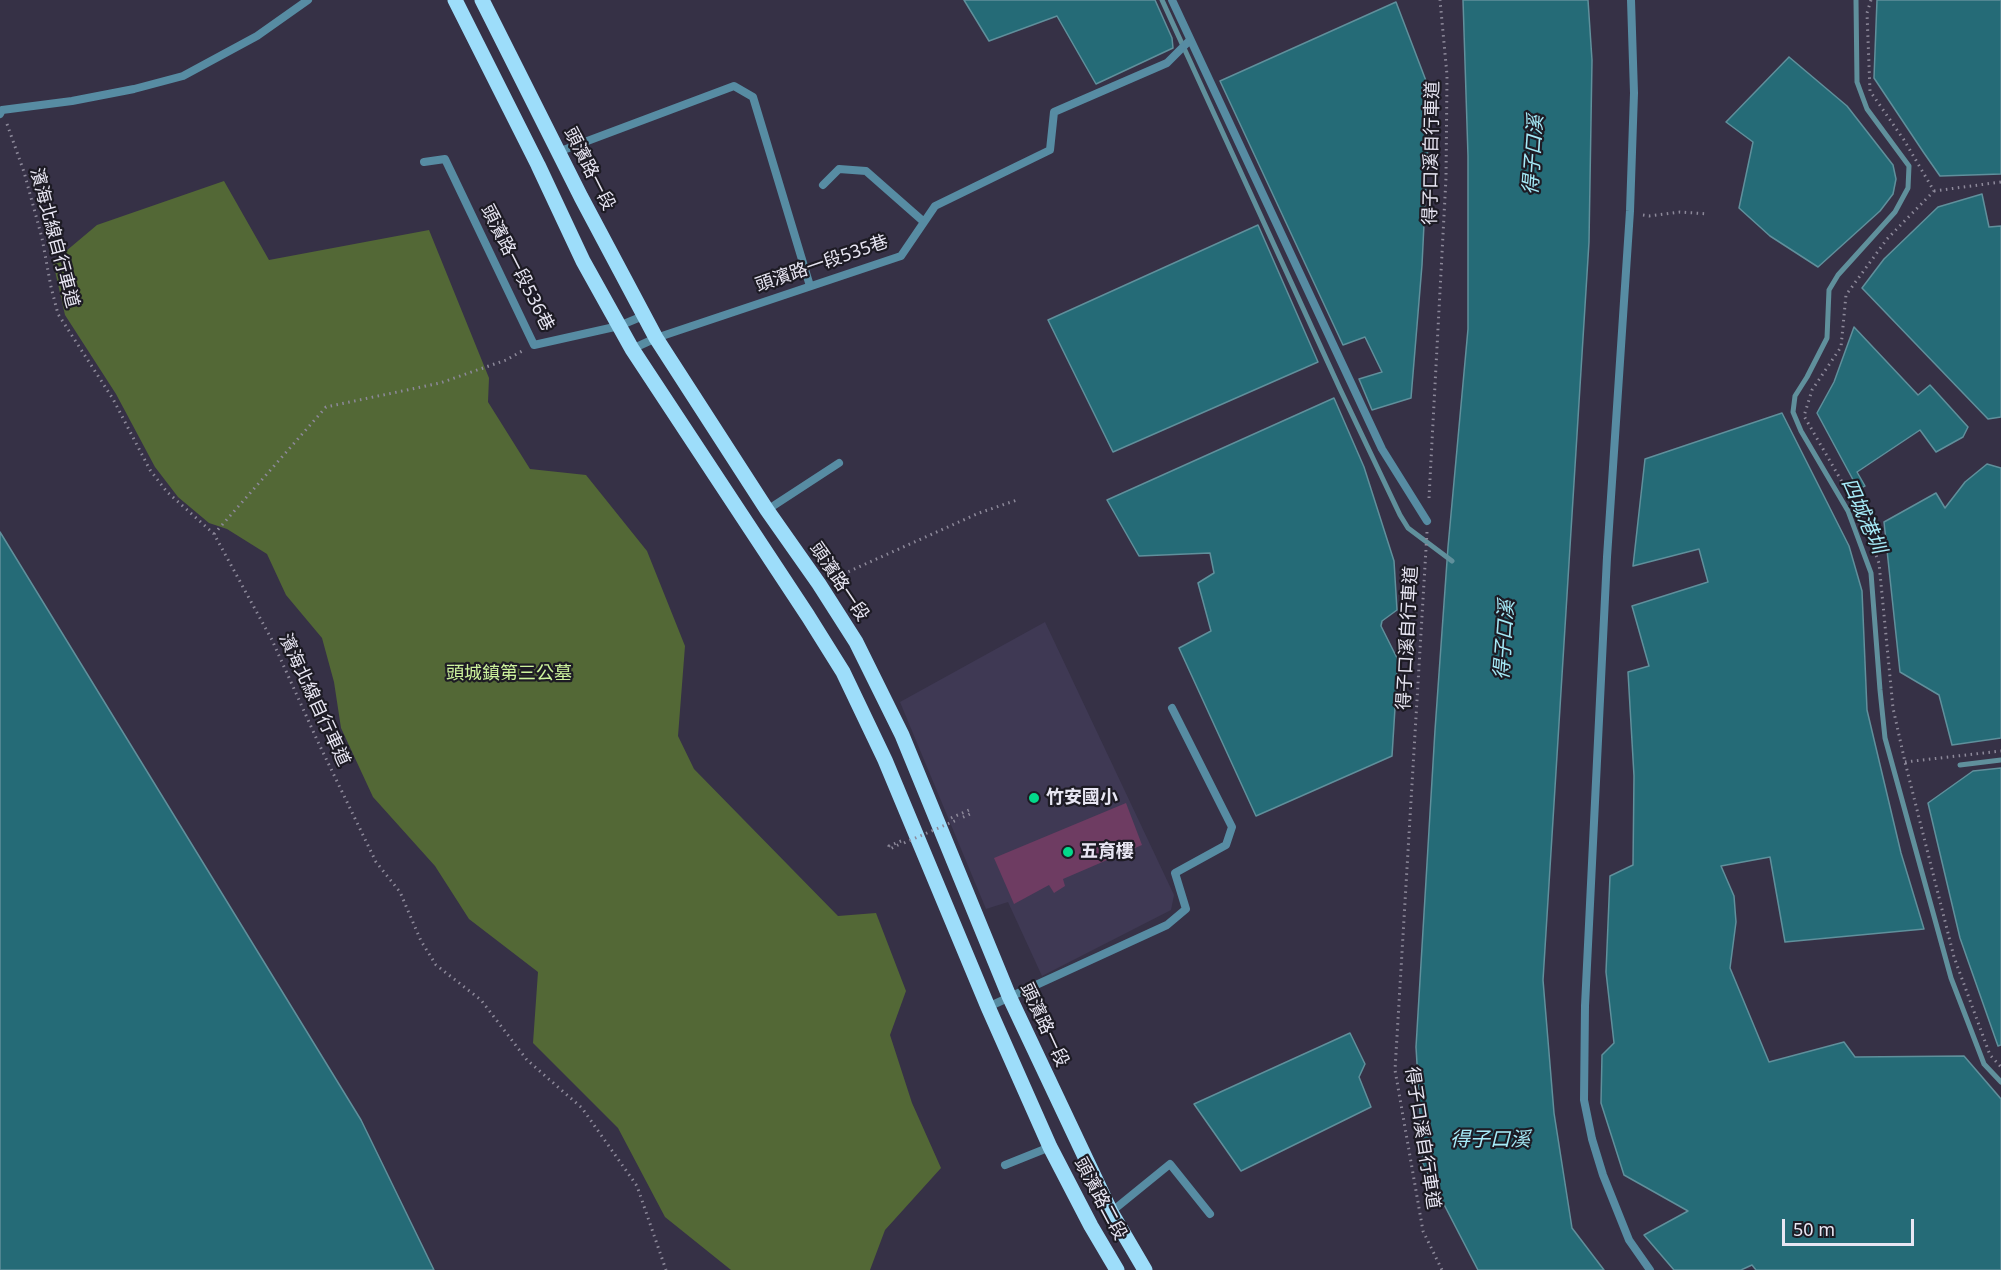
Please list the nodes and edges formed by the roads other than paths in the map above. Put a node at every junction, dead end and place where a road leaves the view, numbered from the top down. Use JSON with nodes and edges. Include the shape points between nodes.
{"nodes":[{"id":1,"x":308,"y":0,"type":"edge"},
{"id":2,"x":455,"y":0,"type":"edge"},
{"id":3,"x":483,"y":0,"type":"edge"},
{"id":4,"x":1172,"y":0,"type":"edge"},
{"id":5,"x":1631,"y":0,"type":"edge"},
{"id":6,"x":1190,"y":40,"type":"junction"},
{"id":7,"x":1,"y":112,"type":"edge"},
{"id":8,"x":558,"y":152,"type":"junction"},
{"id":9,"x":424,"y":162,"type":"dead end"},
{"id":10,"x":823,"y":185,"type":"dead end"},
{"id":11,"x":924,"y":222,"type":"junction"},
{"id":12,"x":810,"y":286,"type":"junction"},
{"id":13,"x":643,"y":316,"type":"junction"},
{"id":14,"x":619,"y":326,"type":"junction"},
{"id":15,"x":656,"y":338,"type":"junction"},
{"id":16,"x":632,"y":349,"type":"junction"},
{"id":17,"x":839,"y":463,"type":"dead end"},
{"id":18,"x":767,"y":510,"type":"junction"},
{"id":19,"x":1427,"y":521,"type":"road end"},
{"id":20,"x":1172,"y":708,"type":"dead end"},
{"id":21,"x":957,"y":868,"type":"junction"},
{"id":22,"x":935,"y":877,"type":"junction"},
{"id":23,"x":979,"y":921,"type":"junction"},
{"id":24,"x":956,"y":932,"type":"junction"},
{"id":25,"x":1009,"y":996,"type":"junction"},
{"id":26,"x":988,"y":1007,"type":"junction"},
{"id":27,"x":1050,"y":1147,"type":"junction"},
{"id":28,"x":1005,"y":1165,"type":"dead end"},
{"id":29,"x":1111,"y":1212,"type":"junction"},
{"id":30,"x":1210,"y":1214,"type":"dead end"},
{"id":31,"x":1117,"y":1270,"type":"edge"},
{"id":32,"x":1145,"y":1270,"type":"edge"},
{"id":33,"x":1650,"y":1270,"type":"edge"}],
"edges":[{"from":1,"to":7,"type":"lane","via":[[257,36],[183,76],[134,89]]},
{"from":2,"to":14,"type":"main road"},
{"from":3,"to":8,"type":"main road","name":"頭濱路一段"},
{"from":4,"to":6,"type":"lane"},
{"from":5,"to":33,"type":"lane","via":[[1634,93],[1630,211],[1607,557],[1584,1100],[1603,1175],[1629,1240]]},
{"from":6,"to":11,"type":"lane","name":"頭濱路一段535巷","via":[[1167,63],[1054,112],[1050,150],[935,206]]},
{"from":6,"to":19,"type":"lane","via":[[1382,449]]},
{"from":8,"to":12,"type":"lane","via":[[734,86],[753,97]]},
{"from":8,"to":13,"type":"main road","name":"頭濱路一段"},
{"from":9,"to":14,"type":"lane","name":"頭濱路一段536巷","via":[[445,159],[534,345]]},
{"from":10,"to":11,"type":"lane","via":[[839,169],[866,171]]},
{"from":11,"to":12,"type":"lane","name":"頭濱路一段535巷","via":[[901,256]]},
{"from":12,"to":15,"type":"lane","name":"頭濱路一段535巷"},
{"from":13,"to":14,"type":"lane","name":"頭濱路一段536巷"},
{"from":13,"to":15,"type":"main road","name":"頭濱路一段"},
{"from":14,"to":16,"type":"main road"},
{"from":15,"to":16,"type":"lane","name":"頭濱路一段535巷"},
{"from":15,"to":18,"type":"main road","name":"頭濱路一段"},
{"from":16,"to":22,"type":"main road","via":[[843,672]]},
{"from":17,"to":18,"type":"lane"},
{"from":18,"to":21,"type":"main road","name":"頭濱路一段","via":[[856,642],[903,735]]},
{"from":20,"to":25,"type":"lane","via":[[1232,827],[1226,845],[1175,873],[1186,909],[1167,925]]},
{"from":21,"to":22,"type":"main road"},
{"from":21,"to":23,"type":"main road","name":"頭濱路一段"},
{"from":22,"to":24,"type":"main road"},
{"from":23,"to":24,"type":"main road"},
{"from":23,"to":25,"type":"main road","name":"頭濱路一段"},
{"from":24,"to":26,"type":"main road"},
{"from":25,"to":26,"type":"lane"},
{"from":25,"to":29,"type":"main road","name":"頭濱路一段"},
{"from":26,"to":27,"type":"main road"},
{"from":27,"to":28,"type":"lane"},
{"from":27,"to":31,"type":"main road","name":"頭濱路二段"},
{"from":29,"to":30,"type":"lane","via":[[1170,1164]]},
{"from":29,"to":32,"type":"main road","name":"頭濱路二段"}]}
